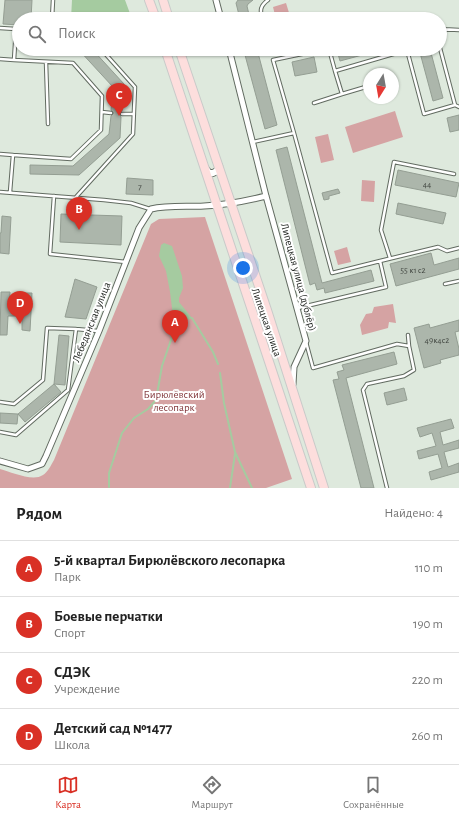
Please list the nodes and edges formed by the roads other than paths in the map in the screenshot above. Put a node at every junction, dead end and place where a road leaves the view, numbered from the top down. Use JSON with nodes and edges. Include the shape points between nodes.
{"nodes":[{"id":1,"x":53,"y":0,"type":"edge"},
{"id":2,"x":149,"y":0,"type":"edge"},
{"id":3,"x":163,"y":0,"type":"edge"},
{"id":4,"x":216,"y":0,"type":"edge"},
{"id":5,"x":268,"y":0,"type":"edge"},
{"id":6,"x":52,"y":12,"type":"edge"},
{"id":7,"x":153,"y":12,"type":"edge"},
{"id":8,"x":167,"y":12,"type":"edge"},
{"id":9,"x":219,"y":12,"type":"edge"},
{"id":10,"x":260,"y":12,"type":"edge"},
{"id":11,"x":0,"y":28,"type":"edge"},
{"id":12,"x":12,"y":29,"type":"edge"},
{"id":13,"x":447,"y":29,"type":"edge"},
{"id":14,"x":459,"y":30,"type":"edge"},
{"id":15,"x":14,"y":56,"type":"edge"},
{"id":16,"x":107,"y":56,"type":"edge"},
{"id":17,"x":167,"y":56,"type":"edge"},
{"id":18,"x":181,"y":56,"type":"edge"},
{"id":19,"x":231,"y":56,"type":"edge"},
{"id":20,"x":292,"y":56,"type":"edge"},
{"id":21,"x":331,"y":56,"type":"edge"},
{"id":22,"x":386,"y":56,"type":"edge"},
{"id":23,"x":409,"y":56,"type":"edge"},
{"id":24,"x":442,"y":56,"type":"edge"},
{"id":25,"x":0,"y":59,"type":"edge"},
{"id":26,"x":14,"y":60,"type":"junction"},
{"id":27,"x":46,"y":62,"type":"junction"},
{"id":28,"x":335,"y":71,"type":"junction"},
{"id":29,"x":363,"y":88,"type":"edge"},
{"id":30,"x":342,"y":94,"type":"junction"},
{"id":31,"x":314,"y":103,"type":"dead end"},
{"id":32,"x":456,"y":105,"type":"junction"},
{"id":33,"x":459,"y":107,"type":"edge"},
{"id":34,"x":102,"y":112,"type":"junction"},
{"id":35,"x":111,"y":113,"type":"dead end"},
{"id":36,"x":122,"y":114,"type":"dead end"},
{"id":37,"x":134,"y":114,"type":"junction"},
{"id":38,"x":48,"y":124,"type":"dead end"},
{"id":39,"x":294,"y":133,"type":"junction"},
{"id":40,"x":253,"y":142,"type":"junction"},
{"id":41,"x":0,"y":154,"type":"edge"},
{"id":42,"x":13,"y":154,"type":"junction"},
{"id":43,"x":218,"y":164,"type":"junction"},
{"id":44,"x":205,"y":168,"type":"junction"},
{"id":45,"x":454,"y":174,"type":"dead end"},
{"id":46,"x":0,"y":192,"type":"edge"},
{"id":47,"x":10,"y":192,"type":"junction"},
{"id":48,"x":54,"y":196,"type":"junction"},
{"id":49,"x":266,"y":196,"type":"junction"},
{"id":50,"x":76,"y":197,"type":"junction"},
{"id":51,"x":231,"y":204,"type":"junction"},
{"id":52,"x":216,"y":206,"type":"junction"},
{"id":53,"x":151,"y":209,"type":"junction"},
{"id":54,"x":459,"y":248,"type":"edge"},
{"id":55,"x":390,"y":258,"type":"junction"},
{"id":56,"x":380,"y":261,"type":"junction"},
{"id":57,"x":126,"y":262,"type":"junction"},
{"id":58,"x":459,"y":281,"type":"edge"},
{"id":59,"x":445,"y":284,"type":"dead end"},
{"id":60,"x":297,"y":308,"type":"junction"},
{"id":61,"x":76,"y":329,"type":"junction"},
{"id":62,"x":99,"y":331,"type":"junction"},
{"id":63,"x":408,"y":335,"type":"dead end"},
{"id":64,"x":306,"y":341,"type":"junction"},
{"id":65,"x":409,"y":346,"type":"junction"},
{"id":66,"x":292,"y":387,"type":"junction"},
{"id":67,"x":0,"y":402,"type":"edge"},
{"id":68,"x":0,"y":432,"type":"edge"},
{"id":69,"x":0,"y":461,"type":"edge"},
{"id":70,"x":311,"y":488,"type":"edge"},
{"id":71,"x":324,"y":488,"type":"edge"},
{"id":72,"x":387,"y":488,"type":"edge"}],
"edges":[{"from":1,"to":6,"type":"lane"},
{"from":2,"to":7,"type":"main road"},
{"from":3,"to":8,"type":"main road"},
{"from":4,"to":9,"type":"street"},
{"from":5,"to":10,"type":"lane","via":[[261,5]]},
{"from":11,"to":12,"type":"lane"},
{"from":13,"to":14,"type":"lane"},
{"from":15,"to":26,"type":"lane"},
{"from":16,"to":37,"type":"lane","via":[[135,88]]},
{"from":17,"to":44,"type":"main road","name":"Липецкая улица"},
{"from":18,"to":43,"type":"main road","name":"Липецкая улица"},
{"from":19,"to":40,"type":"street","name":"Липецкая улица (дублёр)"},
{"from":20,"to":39,"type":"lane","via":[[273,60]]},
{"from":21,"to":28,"type":"lane"},
{"from":22,"to":28,"type":"lane"},
{"from":23,"to":32,"type":"lane","via":[[424,114]]},
{"from":24,"to":32,"type":"lane"},
{"from":25,"to":26,"type":"lane"},
{"from":26,"to":27,"type":"lane"},
{"from":27,"to":34,"type":"lane","via":[[73,64],[102,96]]},
{"from":27,"to":38,"type":"lane"},
{"from":28,"to":30,"type":"lane"},
{"from":29,"to":30,"type":"lane"},
{"from":30,"to":31,"type":"lane"},
{"from":32,"to":33,"type":"lane"},
{"from":34,"to":35,"type":"lane"},
{"from":34,"to":42,"type":"lane","via":[[101,130],[71,159]]},
{"from":36,"to":37,"type":"lane"},
{"from":37,"to":50,"type":"lane","via":[[133,134]]},
{"from":39,"to":40,"type":"lane"},
{"from":39,"to":56,"type":"lane","via":[[332,273]]},
{"from":40,"to":49,"type":"street","name":"Липецкая улица (дублёр)"},
{"from":41,"to":42,"type":"lane"},
{"from":42,"to":47,"type":"lane"},
{"from":43,"to":44,"type":"street","via":[[218,169],[213,173],[209,173]]},
{"from":43,"to":51,"type":"main road","name":"Липецкая улица"},
{"from":44,"to":52,"type":"main road","name":"Липецкая улица"},
{"from":45,"to":55,"type":"lane","via":[[394,162],[381,230]]},
{"from":46,"to":47,"type":"lane"},
{"from":47,"to":48,"type":"lane"},
{"from":48,"to":50,"type":"lane"},
{"from":48,"to":57,"type":"lane","via":[[50,254]]},
{"from":49,"to":51,"type":"street"},
{"from":49,"to":60,"type":"street","name":"Липецкая улица (дублёр)"},
{"from":50,"to":53,"type":"lane","via":[[131,203]]},
{"from":51,"to":52,"type":"street"},
{"from":51,"to":66,"type":"main road","name":"Липецкая улица"},
{"from":52,"to":53,"type":"street"},
{"from":52,"to":70,"type":"main road","name":"Липецкая улица"},
{"from":53,"to":57,"type":"street","name":"Лебедянская улица","via":[[139,228]]},
{"from":54,"to":55,"type":"lane","via":[[447,251],[438,247]]},
{"from":55,"to":56,"type":"lane"},
{"from":56,"to":60,"type":"lane","via":[[386,287]]},
{"from":57,"to":62,"type":"street","name":"Лебедянская улица"},
{"from":58,"to":59,"type":"lane"},
{"from":60,"to":64,"type":"street","name":"Липецкая улица (дублёр)"},
{"from":61,"to":62,"type":"lane"},
{"from":61,"to":67,"type":"lane","via":[[47,328],[43,380],[14,404]]},
{"from":61,"to":68,"type":"lane","via":[[68,390],[16,434]]},
{"from":62,"to":69,"type":"street","name":"Лебедянская улица","via":[[42,464],[28,469]]},
{"from":63,"to":65,"type":"lane"},
{"from":64,"to":65,"type":"lane","via":[[313,368],[397,344]]},
{"from":64,"to":66,"type":"street","name":"Липецкая улица (дублёр)","via":[[294,367]]},
{"from":65,"to":72,"type":"lane","via":[[414,370],[404,376],[367,384],[363,390]]},
{"from":66,"to":71,"type":"main road","name":"Липецкая улица"}]}
